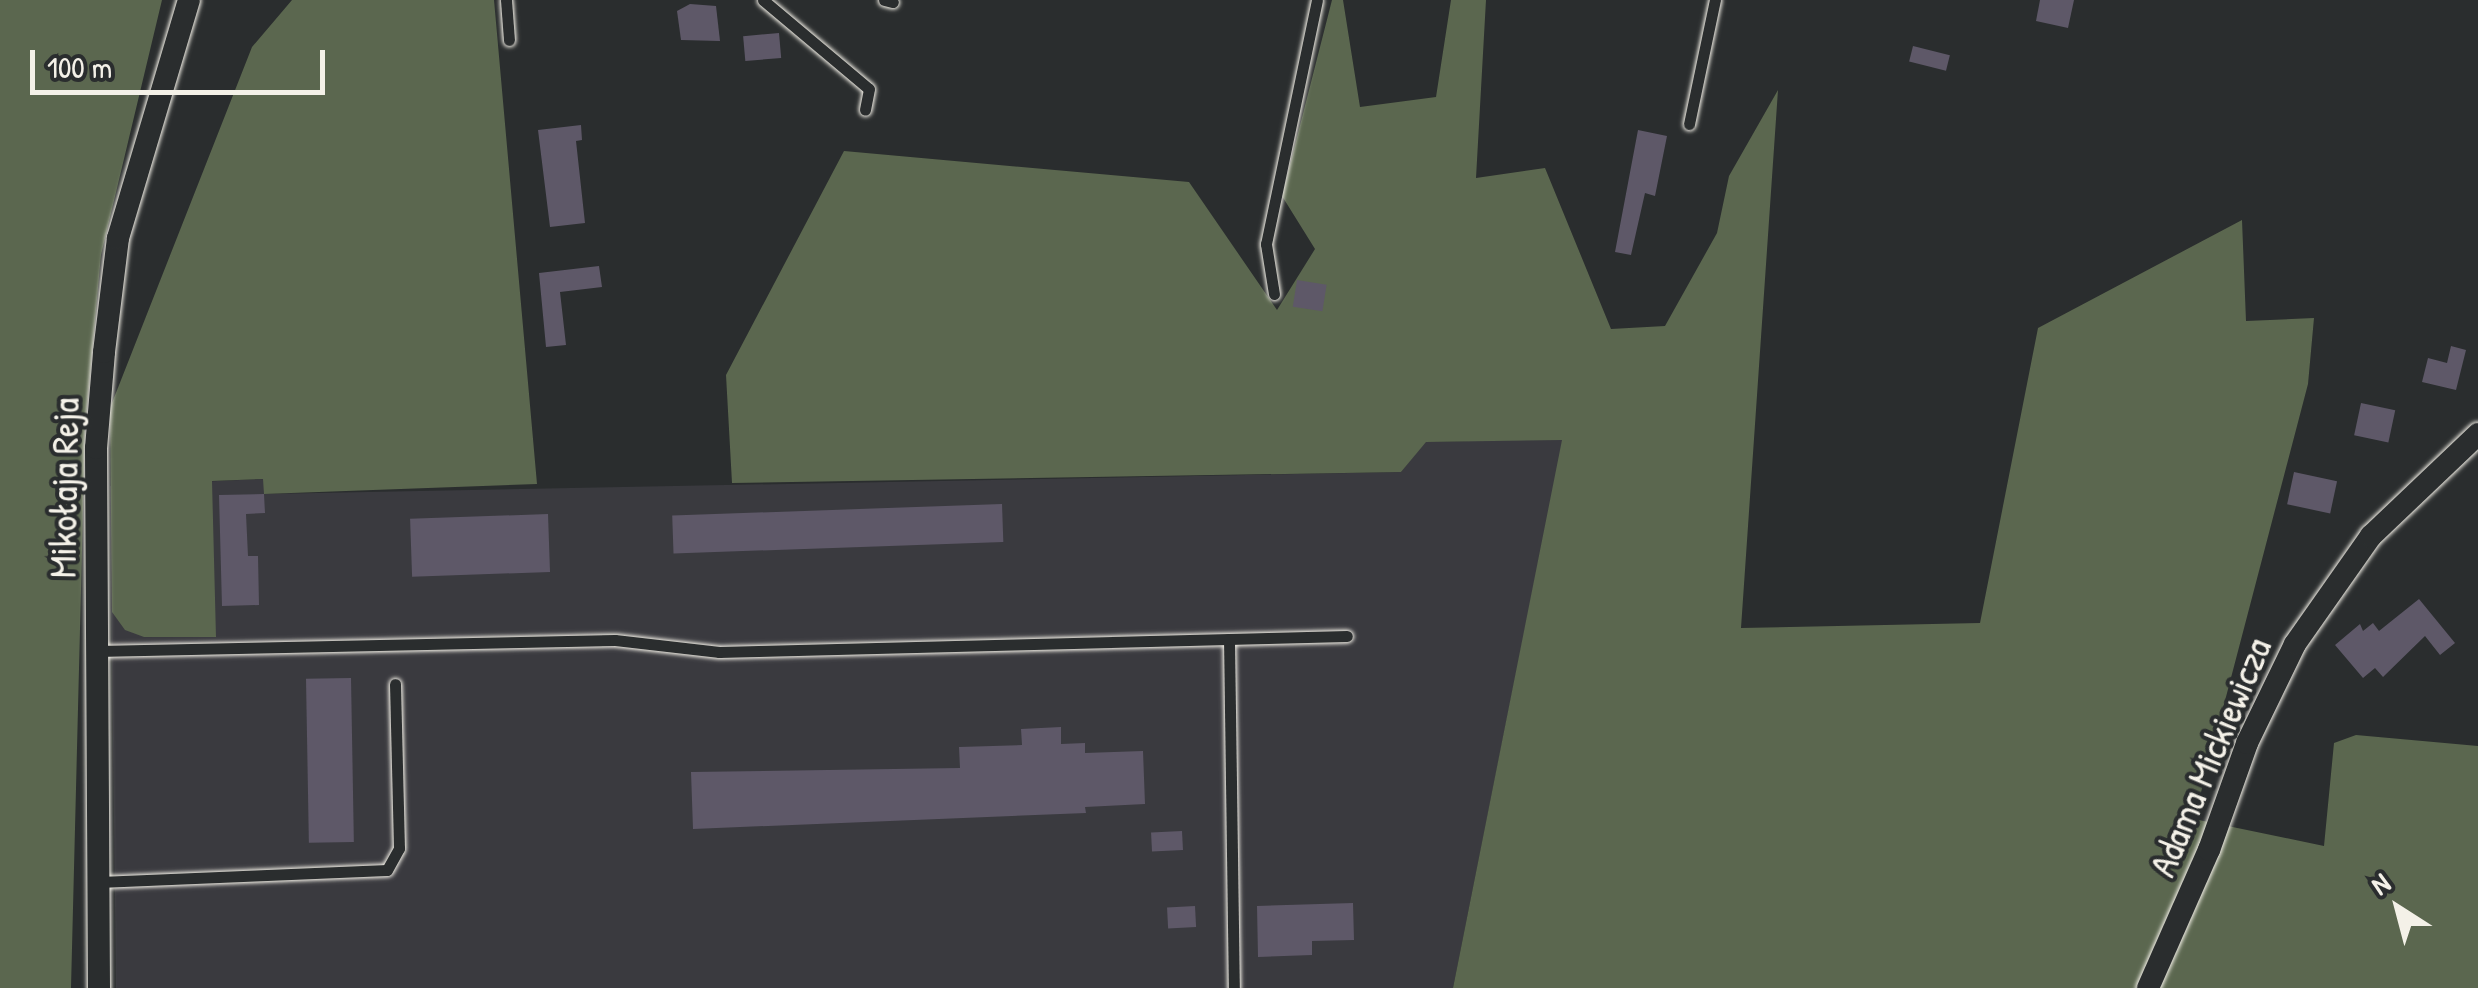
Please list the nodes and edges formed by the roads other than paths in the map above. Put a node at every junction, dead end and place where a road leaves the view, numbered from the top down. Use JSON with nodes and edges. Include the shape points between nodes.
{"nodes":[{"id":1,"x":189,"y":0,"type":"edge"},
{"id":2,"x":506,"y":0,"type":"edge"},
{"id":3,"x":763,"y":0,"type":"edge"},
{"id":4,"x":1318,"y":0,"type":"edge"},
{"id":5,"x":1716,"y":0,"type":"edge"},
{"id":6,"x":509,"y":40,"type":"dead end"},
{"id":7,"x":865,"y":110,"type":"dead end"},
{"id":8,"x":1688,"y":124,"type":"dead end"},
{"id":9,"x":1274,"y":294,"type":"dead end"},
{"id":10,"x":2478,"y":434,"type":"edge"},
{"id":11,"x":1348,"y":636,"type":"dead end"},
{"id":12,"x":1229,"y":639,"type":"junction"},
{"id":13,"x":97,"y":651,"type":"junction"},
{"id":14,"x":395,"y":684,"type":"dead end"},
{"id":15,"x":99,"y":882,"type":"junction"},
{"id":16,"x":100,"y":988,"type":"edge"},
{"id":17,"x":1234,"y":988,"type":"edge"},
{"id":18,"x":2148,"y":988,"type":"edge"}],
"edges":[{"from":1,"to":13,"type":"street","name":"Mikołaja Reja","via":[[118,238],[96,448]]},
{"from":2,"to":6,"type":"lane"},
{"from":3,"to":7,"type":"lane","via":[[868,89]]},
{"from":4,"to":9,"type":"lane","via":[[1266,244]]},
{"from":5,"to":8,"type":"lane"},
{"from":10,"to":18,"type":"street","name":"Adama Mickiewicza","via":[[2371,536],[2295,644],[2247,743]]},
{"from":11,"to":12,"type":"lane"},
{"from":12,"to":13,"type":"lane","via":[[718,652],[615,640]]},
{"from":12,"to":17,"type":"lane"},
{"from":13,"to":15,"type":"street","name":"Mikołaja Reja"},
{"from":14,"to":15,"type":"lane","via":[[399,848],[387,870]]},
{"from":15,"to":16,"type":"street","name":"Mikołaja Reja"}]}
